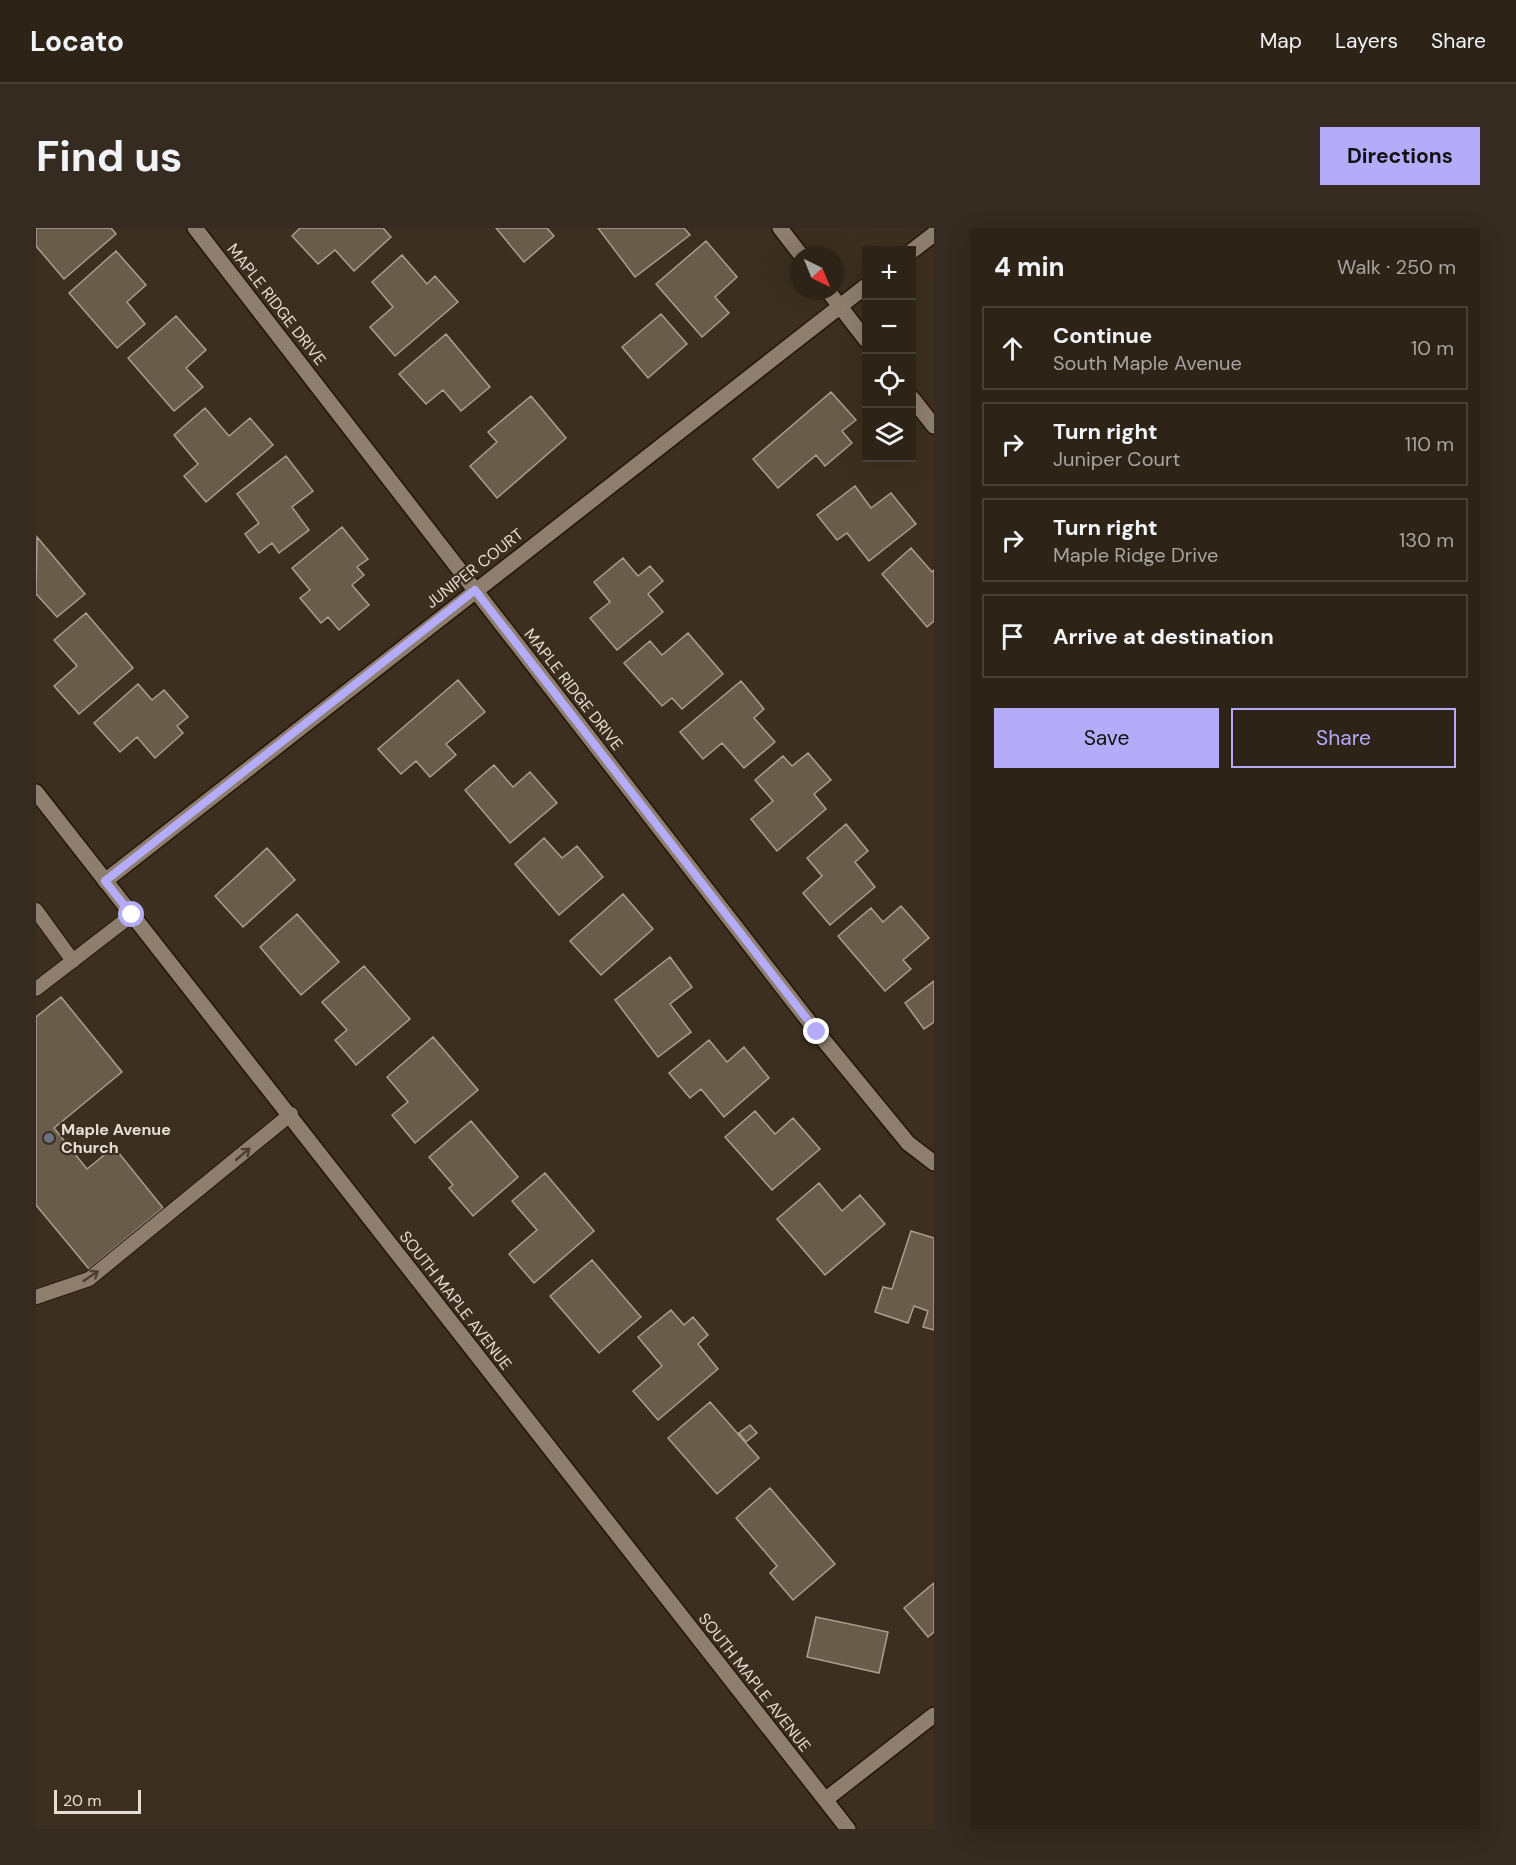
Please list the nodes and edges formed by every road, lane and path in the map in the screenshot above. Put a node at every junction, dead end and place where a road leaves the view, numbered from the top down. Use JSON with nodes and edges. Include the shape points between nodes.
{"nodes":[{"id":1,"x":195,"y":228,"type":"edge"},
{"id":2,"x":780,"y":228,"type":"edge"},
{"id":3,"x":934,"y":234,"type":"edge"},
{"id":4,"x":794,"y":246,"type":"edge"},
{"id":5,"x":916,"y":248,"type":"edge"},
{"id":6,"x":862,"y":290,"type":"edge"},
{"id":7,"x":835,"y":300,"type":"edge"},
{"id":8,"x":840,"y":306,"type":"junction"},
{"id":9,"x":862,"y":334,"type":"edge"},
{"id":10,"x":916,"y":403,"type":"edge"},
{"id":11,"x":934,"y":426,"type":"edge"},
{"id":12,"x":475,"y":590,"type":"junction"},
{"id":13,"x":36,"y":792,"type":"edge"},
{"id":14,"x":105,"y":881,"type":"junction"},
{"id":15,"x":36,"y":910,"type":"edge"},
{"id":16,"x":132,"y":915,"type":"junction"},
{"id":17,"x":73,"y":961,"type":"junction"},
{"id":18,"x":36,"y":989,"type":"edge"},
{"id":19,"x":291,"y":1114,"type":"junction"},
{"id":20,"x":934,"y":1163,"type":"edge"},
{"id":21,"x":36,"y":1296,"type":"edge"},
{"id":22,"x":934,"y":1715,"type":"edge"},
{"id":23,"x":825,"y":1800,"type":"junction"},
{"id":24,"x":848,"y":1829,"type":"edge"}],
"edges":[{"from":1,"to":12,"type":"street","name":"MAPLE RIDGE DRIVE"},
{"from":2,"to":4,"type":"street"},
{"from":3,"to":5,"type":"street"},
{"from":6,"to":8,"type":"street","name":"JUNIPER COURT"},
{"from":7,"to":8,"type":"street"},
{"from":8,"to":9,"type":"street"},
{"from":8,"to":12,"type":"street","name":"JUNIPER COURT"},
{"from":10,"to":11,"type":"street"},
{"from":12,"to":14,"type":"street","name":"JUNIPER COURT"},
{"from":12,"to":20,"type":"street","name":"MAPLE RIDGE DRIVE","via":[[817,1032],[908,1143]]},
{"from":13,"to":14,"type":"street","name":"SOUTH MAPLE AVENUE"},
{"from":14,"to":16,"type":"street","name":"SOUTH MAPLE AVENUE"},
{"from":15,"to":17,"type":"lane"},
{"from":16,"to":17,"type":"lane"},
{"from":16,"to":19,"type":"street","name":"SOUTH MAPLE AVENUE"},
{"from":17,"to":18,"type":"lane"},
{"from":21,"to":19,"type":"lane","one_way":true,"via":[[89,1279]]},
{"from":19,"to":23,"type":"street","name":"SOUTH MAPLE AVENUE"},
{"from":22,"to":23,"type":"street"},
{"from":23,"to":24,"type":"street","name":"SOUTH MAPLE AVENUE"}]}
